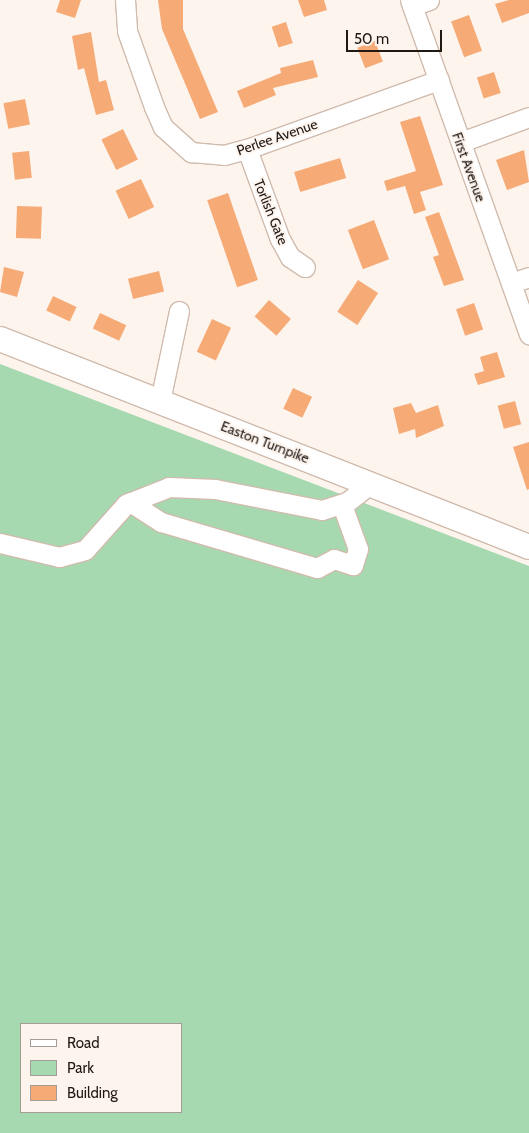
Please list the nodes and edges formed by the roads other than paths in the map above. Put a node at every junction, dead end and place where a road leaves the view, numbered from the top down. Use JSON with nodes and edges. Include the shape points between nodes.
{"nodes":[{"id":1,"x":125,"y":0,"type":"edge"},
{"id":2,"x":417,"y":2,"type":"edge"},
{"id":3,"x":439,"y":80,"type":"junction"},
{"id":4,"x":529,"y":118,"type":"edge"},
{"id":5,"x":461,"y":142,"type":"junction"},
{"id":6,"x":247,"y":149,"type":"junction"},
{"id":7,"x":305,"y":267,"type":"dead end"},
{"id":8,"x":529,"y":277,"type":"edge"},
{"id":9,"x":511,"y":284,"type":"junction"},
{"id":10,"x":179,"y":311,"type":"dead end"},
{"id":11,"x":529,"y":334,"type":"edge"},
{"id":12,"x":0,"y":338,"type":"edge"},
{"id":13,"x":160,"y":401,"type":"junction"},
{"id":14,"x":370,"y":484,"type":"junction"},
{"id":15,"x":130,"y":502,"type":"junction"},
{"id":16,"x":342,"y":505,"type":"junction"},
{"id":17,"x":0,"y":543,"type":"edge"},
{"id":18,"x":529,"y":547,"type":"edge"}],
"edges":[{"from":1,"to":6,"type":"street","name":"Perlee Avenue","via":[[127,31],[163,127],[190,152],[224,155]]},
{"from":2,"to":3,"type":"street","name":"First Avenue"},
{"from":3,"to":5,"type":"street","name":"First Avenue"},
{"from":3,"to":6,"type":"street","name":"Perlee Avenue"},
{"from":4,"to":5,"type":"street"},
{"from":5,"to":9,"type":"street","name":"First Avenue"},
{"from":6,"to":7,"type":"street","name":"Torlish Gate","via":[[280,239],[290,257]]},
{"from":8,"to":9,"type":"street"},
{"from":9,"to":11,"type":"street","name":"First Avenue"},
{"from":10,"to":13,"type":"street"},
{"from":12,"to":13,"type":"main road","name":"Easton Turnpike"},
{"from":13,"to":14,"type":"main road","name":"Easton Turnpike"},
{"from":14,"to":16,"type":"street"},
{"from":14,"to":18,"type":"main road","name":"Easton Turnpike"},
{"from":15,"to":16,"type":"street","via":[[169,487],[190,487],[322,510]]},
{"from":15,"to":16,"type":"street","via":[[161,522],[317,568],[334,559],[353,565],[358,549]]},
{"from":15,"to":17,"type":"street","via":[[85,550],[59,557]]}]}
